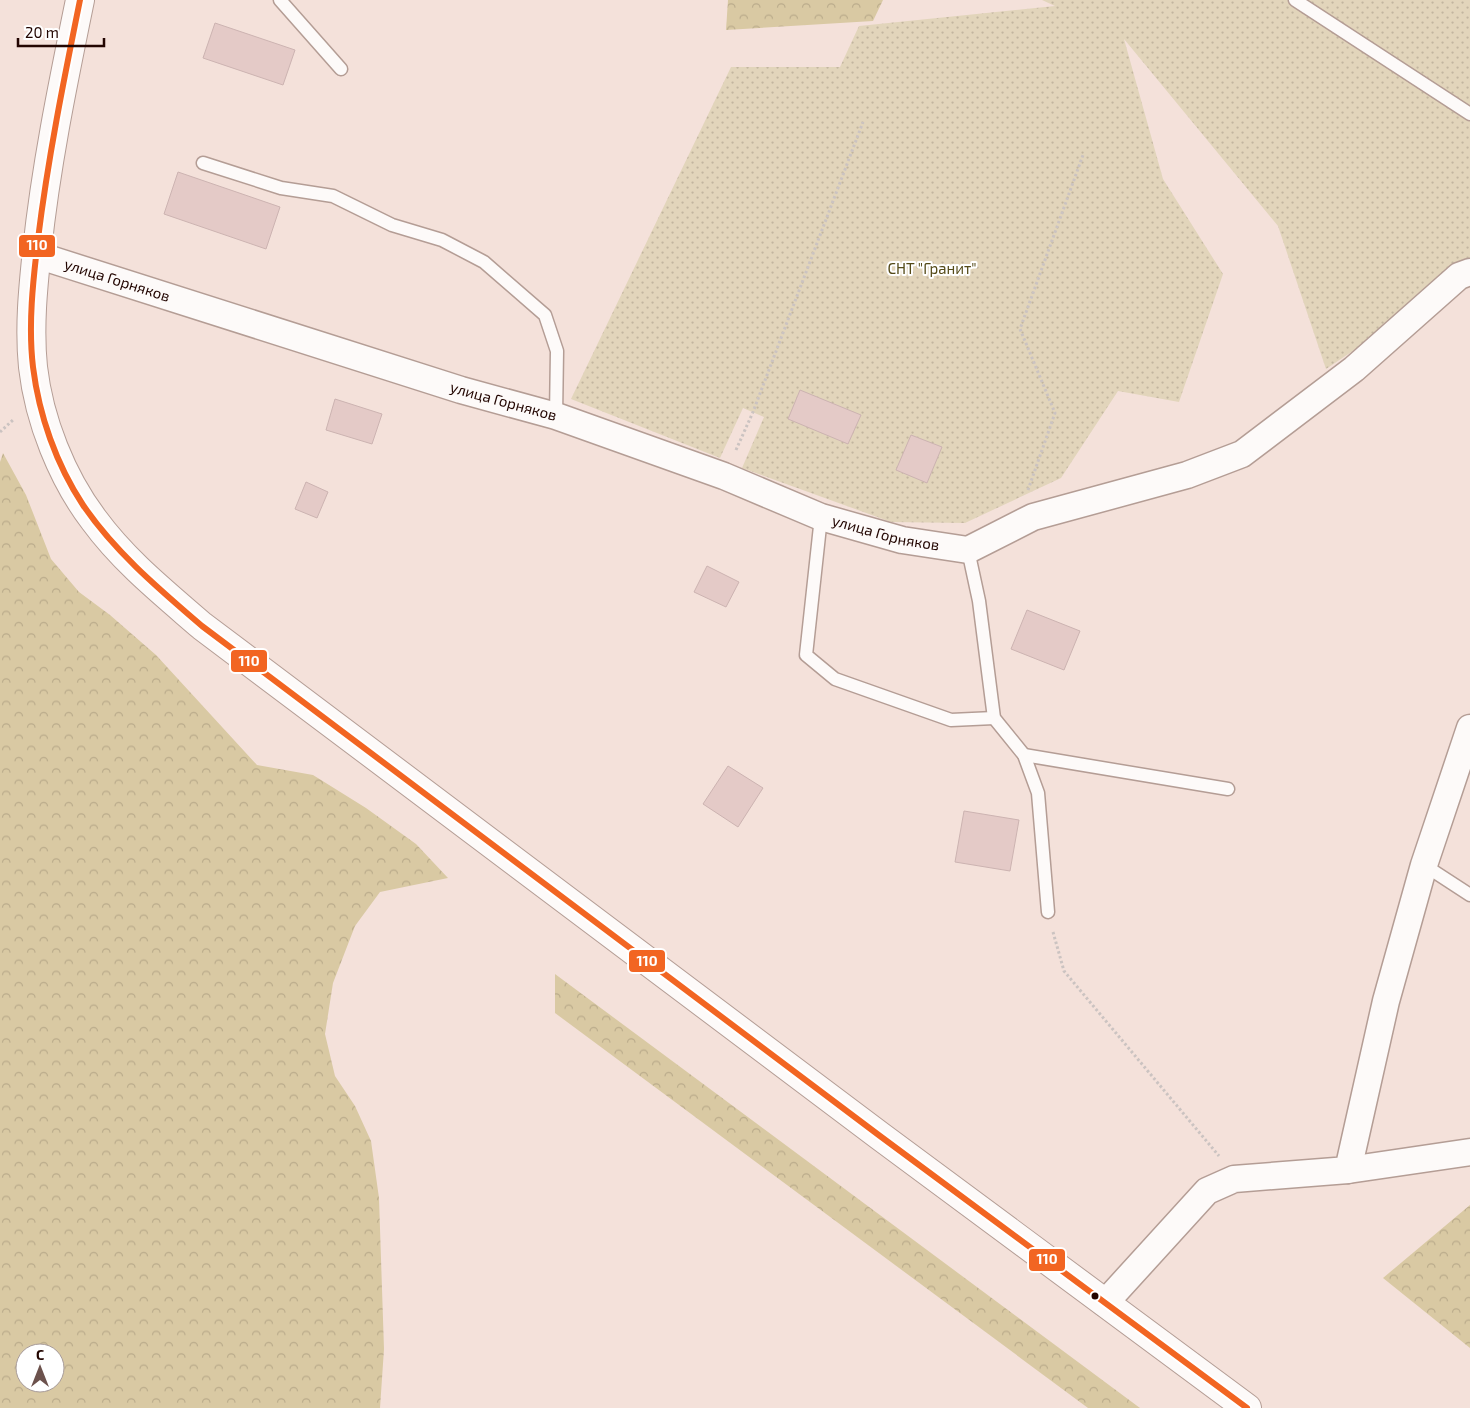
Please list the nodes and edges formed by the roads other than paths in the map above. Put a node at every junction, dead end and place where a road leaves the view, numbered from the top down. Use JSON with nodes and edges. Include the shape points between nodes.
{"nodes":[{"id":1,"x":80,"y":0,"type":"edge"},
{"id":2,"x":280,"y":0,"type":"edge"},
{"id":3,"x":1295,"y":0,"type":"edge"},
{"id":4,"x":341,"y":69,"type":"dead end"},
{"id":5,"x":1470,"y":114,"type":"edge"},
{"id":6,"x":203,"y":163,"type":"dead end"},
{"id":7,"x":37,"y":255,"type":"junction"},
{"id":8,"x":1470,"y":272,"type":"edge"},
{"id":9,"x":556,"y":416,"type":"junction"},
{"id":10,"x":822,"y":517,"type":"junction"},
{"id":11,"x":968,"y":550,"type":"junction"},
{"id":12,"x":994,"y":718,"type":"junction"},
{"id":13,"x":1470,"y":728,"type":"edge"},
{"id":14,"x":1024,"y":755,"type":"junction"},
{"id":15,"x":1228,"y":789,"type":"dead end"},
{"id":16,"x":1424,"y":866,"type":"junction"},
{"id":17,"x":1470,"y":895,"type":"edge"},
{"id":18,"x":1048,"y":912,"type":"road end"},
{"id":19,"x":1470,"y":1152,"type":"edge"},
{"id":20,"x":1348,"y":1170,"type":"junction"},
{"id":21,"x":1105,"y":1302,"type":"junction"},
{"id":22,"x":1246,"y":1408,"type":"edge"}],
"edges":[{"from":1,"to":7,"type":"main road","via":[[55,120]]},
{"from":2,"to":4,"type":"lane"},
{"from":3,"to":5,"type":"lane"},
{"from":6,"to":9,"type":"lane","via":[[281,188],[332,196],[392,225],[442,240],[484,262],[545,315],[557,351]]},
{"from":7,"to":9,"type":"street","name":"улица Горняков","via":[[461,390]]},
{"from":7,"to":21,"type":"main road","via":[[32,293],[33,368],[50,438],[68,478],[94,520],[154,585],[202,626]]},
{"from":8,"to":11,"type":"street","via":[[1459,276],[1354,369],[1242,454],[1187,476],[1034,517]]},
{"from":9,"to":10,"type":"street","name":"улица Горняков","via":[[724,476]]},
{"from":10,"to":11,"type":"street","name":"улица Горняков","via":[[902,540]]},
{"from":10,"to":12,"type":"lane","via":[[806,655],[835,679],[952,720]]},
{"from":11,"to":12,"type":"lane","via":[[980,601]]},
{"from":12,"to":14,"type":"lane"},
{"from":13,"to":16,"type":"street"},
{"from":14,"to":15,"type":"lane"},
{"from":14,"to":18,"type":"lane","via":[[1038,793]]},
{"from":16,"to":17,"type":"lane"},
{"from":16,"to":20,"type":"street","via":[[1386,1001]]},
{"from":19,"to":20,"type":"street"},
{"from":20,"to":21,"type":"street","via":[[1234,1179],[1207,1191]]},
{"from":21,"to":22,"type":"main road"}]}
